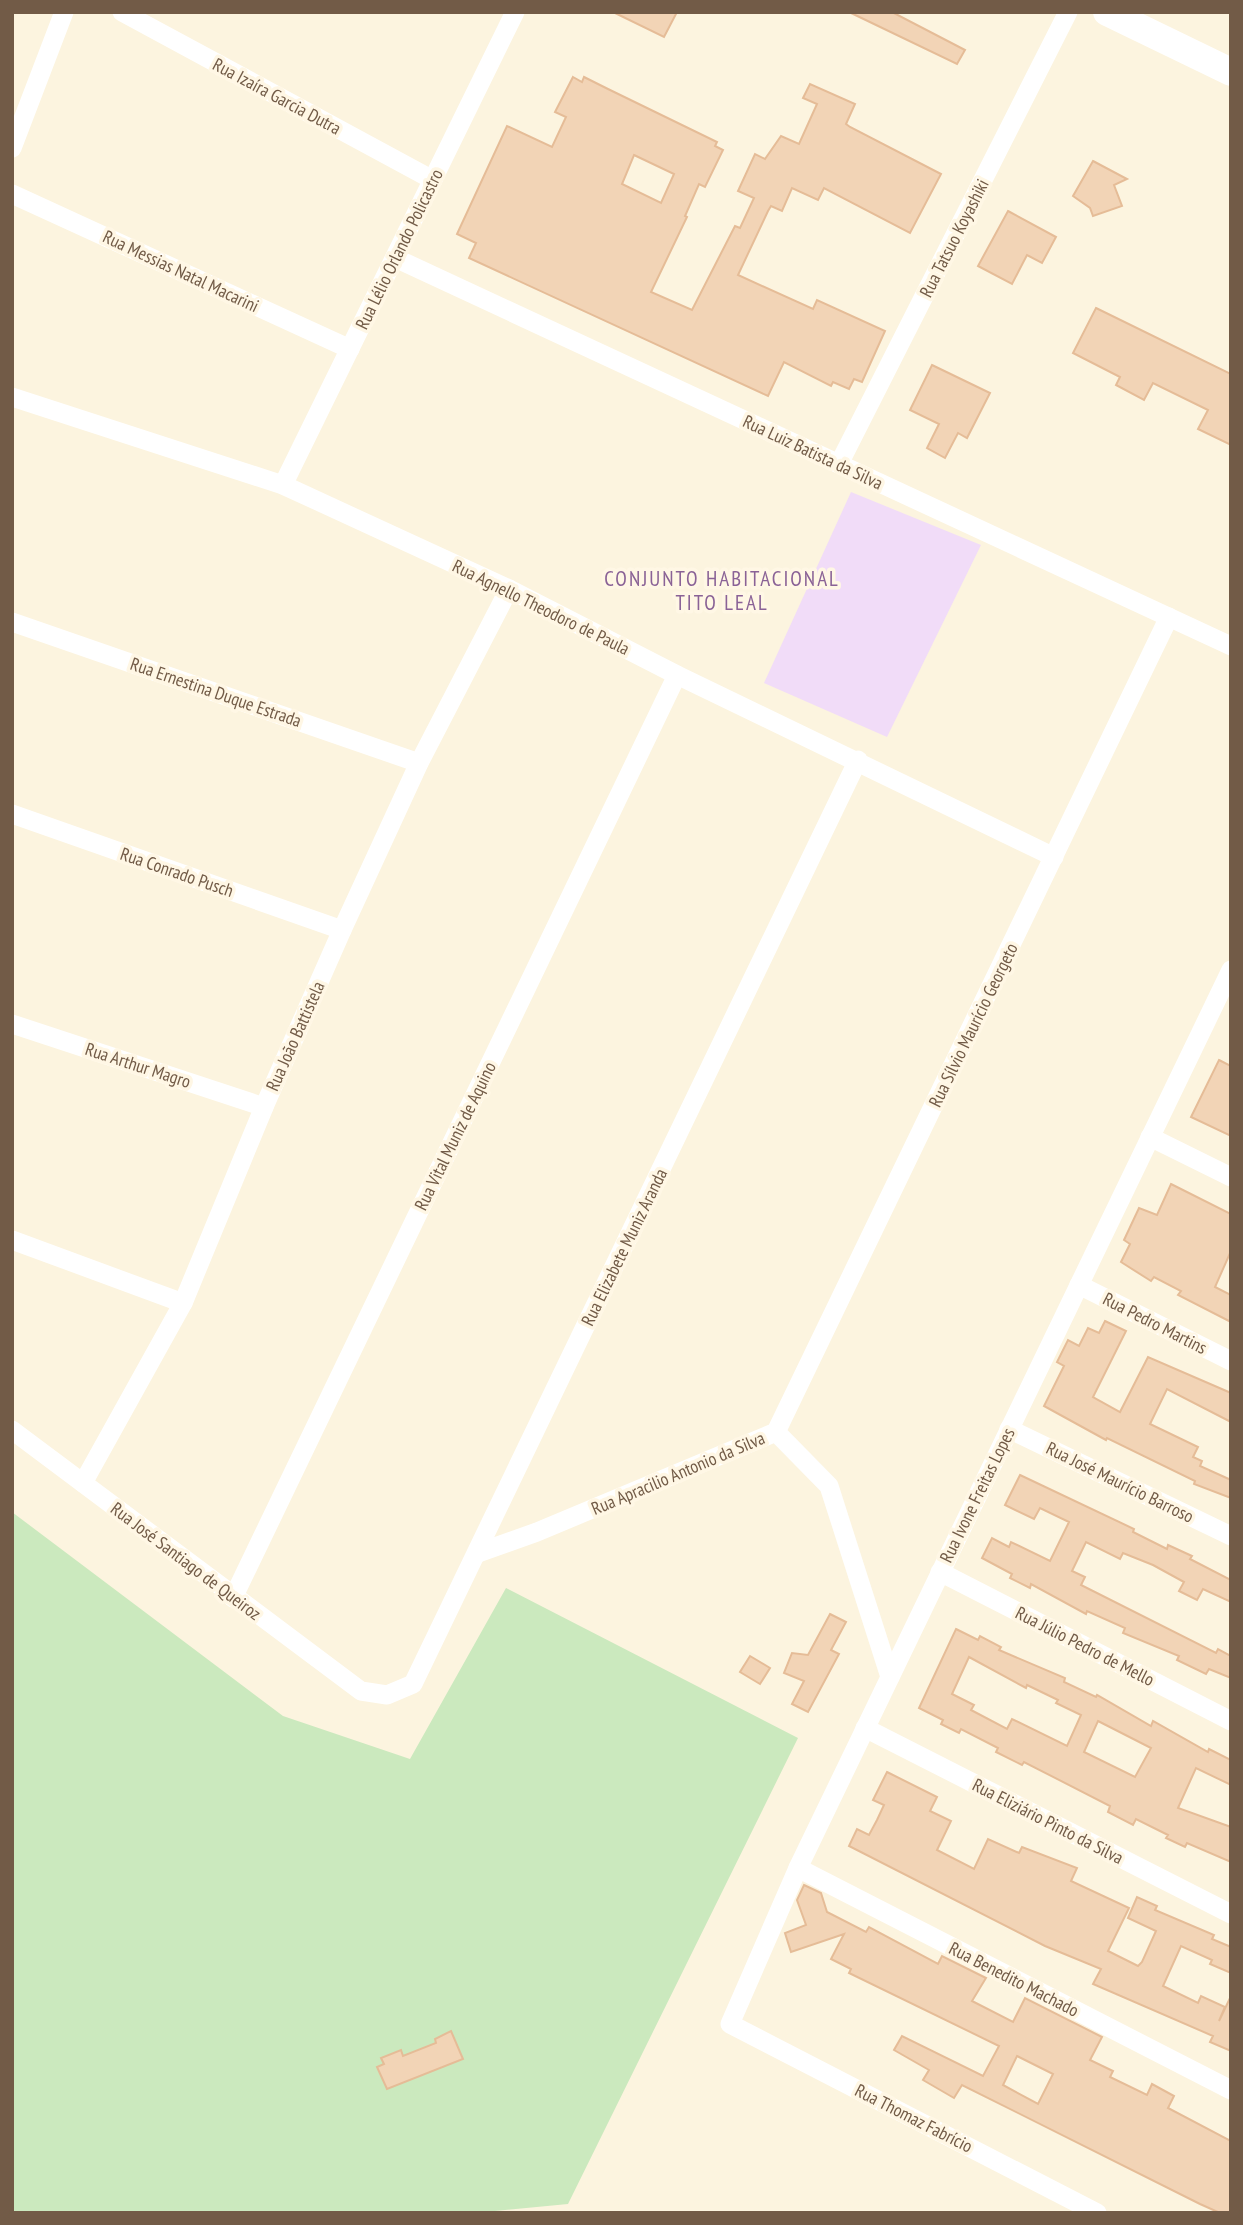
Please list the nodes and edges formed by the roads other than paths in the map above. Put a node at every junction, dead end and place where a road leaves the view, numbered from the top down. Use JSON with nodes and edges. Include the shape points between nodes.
{"nodes":[{"id":1,"x":64,"y":12,"type":"edge"},
{"id":2,"x":122,"y":12,"type":"edge"},
{"id":3,"x":515,"y":12,"type":"edge"},
{"id":4,"x":1068,"y":12,"type":"edge"},
{"id":5,"x":1107,"y":12,"type":"edge"},
{"id":6,"x":1231,"y":72,"type":"edge"},
{"id":7,"x":12,"y":148,"type":"edge"},
{"id":8,"x":433,"y":180,"type":"junction"},
{"id":9,"x":12,"y":194,"type":"edge"},
{"id":10,"x":395,"y":258,"type":"junction"},
{"id":11,"x":350,"y":349,"type":"junction"},
{"id":12,"x":12,"y":397,"type":"edge"},
{"id":13,"x":839,"y":464,"type":"junction"},
{"id":14,"x":283,"y":485,"type":"junction"},
{"id":15,"x":509,"y":589,"type":"junction"},
{"id":16,"x":1169,"y":617,"type":"junction"},
{"id":17,"x":12,"y":622,"type":"edge"},
{"id":18,"x":1231,"y":646,"type":"edge"},
{"id":19,"x":677,"y":675,"type":"junction"},
{"id":20,"x":858,"y":760,"type":"junction"},
{"id":21,"x":419,"y":763,"type":"junction"},
{"id":22,"x":12,"y":814,"type":"edge"},
{"id":23,"x":1054,"y":857,"type":"junction"},
{"id":24,"x":342,"y":930,"type":"junction"},
{"id":25,"x":1231,"y":970,"type":"edge"},
{"id":26,"x":1226,"y":993,"type":"edge"},
{"id":27,"x":12,"y":1024,"type":"edge"},
{"id":28,"x":264,"y":1107,"type":"junction"},
{"id":29,"x":1150,"y":1137,"type":"junction"},
{"id":30,"x":1231,"y":1177,"type":"edge"},
{"id":31,"x":12,"y":1240,"type":"edge"},
{"id":32,"x":1079,"y":1285,"type":"junction"},
{"id":33,"x":183,"y":1303,"type":"junction"},
{"id":34,"x":1231,"y":1361,"type":"edge"},
{"id":35,"x":1009,"y":1429,"type":"junction"},
{"id":36,"x":12,"y":1430,"type":"edge"},
{"id":37,"x":776,"y":1432,"type":"junction"},
{"id":38,"x":83,"y":1483,"type":"junction"},
{"id":39,"x":1231,"y":1536,"type":"edge"},
{"id":40,"x":478,"y":1553,"type":"junction"},
{"id":41,"x":940,"y":1572,"type":"junction"},
{"id":42,"x":233,"y":1598,"type":"junction"},
{"id":43,"x":890,"y":1677,"type":"junction"},
{"id":44,"x":361,"y":1691,"type":"joint"},
{"id":45,"x":1231,"y":1721,"type":"edge"},
{"id":46,"x":865,"y":1728,"type":"junction"},
{"id":47,"x":798,"y":1868,"type":"junction"},
{"id":48,"x":1231,"y":1914,"type":"edge"},
{"id":49,"x":730,"y":2024,"type":"joint"},
{"id":50,"x":1231,"y":2090,"type":"edge"},
{"id":51,"x":1088,"y":2211,"type":"edge"}],
"edges":[{"from":1,"to":7,"type":"street"},
{"from":2,"to":8,"type":"street","name":"Rua Izaíra Garcia Dutra"},
{"from":3,"to":8,"type":"street","name":"Rua Lélio Orlando Policastro"},
{"from":4,"to":13,"type":"street","name":"Rua Tatsuo Koyashiki"},
{"from":5,"to":6,"type":"street"},
{"from":8,"to":10,"type":"street","name":"Rua Lélio Orlando Policastro"},
{"from":9,"to":11,"type":"street","name":"Rua Messias Natal Macarini"},
{"from":10,"to":11,"type":"street","name":"Rua Lélio Orlando Policastro"},
{"from":10,"to":13,"type":"street","name":"Rua Luiz Batista da Silva"},
{"from":11,"to":14,"type":"street","name":"Rua Lélio Orlando Policastro"},
{"from":12,"to":14,"type":"street","name":"Rua Agnello Theodoro de Paula"},
{"from":13,"to":16,"type":"street","name":"Rua Luiz Batista da Silva"},
{"from":14,"to":15,"type":"street","name":"Rua Agnello Theodoro de Paula"},
{"from":15,"to":19,"type":"street","name":"Rua Agnello Theodoro de Paula"},
{"from":15,"to":21,"type":"street","name":"Rua João Battistela"},
{"from":16,"to":18,"type":"street","name":"Rua Luiz Batista da Silva"},
{"from":16,"to":23,"type":"street","name":"Rua Sílvio Maurício Georgeto"},
{"from":17,"to":21,"type":"street","name":"Rua Ernestina Duque Estrada"},
{"from":19,"to":20,"type":"street","name":"Rua Agnello Theodoro de Paula"},
{"from":19,"to":42,"type":"street","name":"Rua Vital Muniz de Aquino"},
{"from":20,"to":23,"type":"street","name":"Rua Agnello Theodoro de Paula"},
{"from":20,"to":40,"type":"street","name":"Rua Elizabete Muniz Aranda"},
{"from":21,"to":24,"type":"street","name":"Rua João Battistela"},
{"from":22,"to":24,"type":"street","name":"Rua Conrado Pusch"},
{"from":23,"to":37,"type":"street","name":"Rua Sílvio Maurício Georgeto"},
{"from":24,"to":28,"type":"street","name":"Rua João Battistela"},
{"from":25,"to":26,"type":"street","name":"Rua Ivone Freitas Lopes"},
{"from":26,"to":29,"type":"street","name":"Rua Ivone Freitas Lopes"},
{"from":27,"to":28,"type":"street","name":"Rua Arthur Magro"},
{"from":28,"to":33,"type":"street","name":"Rua João Battistela"},
{"from":29,"to":30,"type":"street"},
{"from":29,"to":32,"type":"street","name":"Rua Ivone Freitas Lopes"},
{"from":31,"to":33,"type":"street"},
{"from":32,"to":34,"type":"street","name":"Rua Pedro Martins"},
{"from":32,"to":35,"type":"street","name":"Rua Ivone Freitas Lopes"},
{"from":33,"to":38,"type":"street","name":"Rua João Battistela"},
{"from":35,"to":39,"type":"street","name":"Rua José Maurício Barroso"},
{"from":35,"to":41,"type":"street","name":"Rua Ivone Freitas Lopes"},
{"from":36,"to":38,"type":"street","name":"Rua José Santiago de Queiroz"},
{"from":37,"to":40,"type":"street","name":"Rua Apracilio Antonio da Silva"},
{"from":37,"to":43,"type":"street","name":"Rua Apracilio Antonio da Silva","via":[[829,1486]]},
{"from":38,"to":42,"type":"street","name":"Rua José Santiago de Queiroz"},
{"from":40,"to":44,"type":"street","name":"Rua Elizabete Muniz Aranda","via":[[413,1684],[387,1695]]},
{"from":41,"to":43,"type":"street","name":"Rua Ivone Freitas Lopes"},
{"from":41,"to":45,"type":"street","name":"Rua Júlio Pedro de Mello"},
{"from":42,"to":44,"type":"street","name":"Rua José Santiago de Queiroz"},
{"from":43,"to":46,"type":"street","name":"Rua Ivone Freitas Lopes"},
{"from":46,"to":47,"type":"street","name":"Rua Ivone Freitas Lopes"},
{"from":46,"to":48,"type":"street","name":"Rua Eliziário Pinto da Silva"},
{"from":47,"to":49,"type":"street","name":"Rua Ivone Freitas Lopes"},
{"from":47,"to":50,"type":"street","name":"Rua Benedito Machado"},
{"from":49,"to":51,"type":"street","name":"Rua Thomaz Fabrício"}]}
